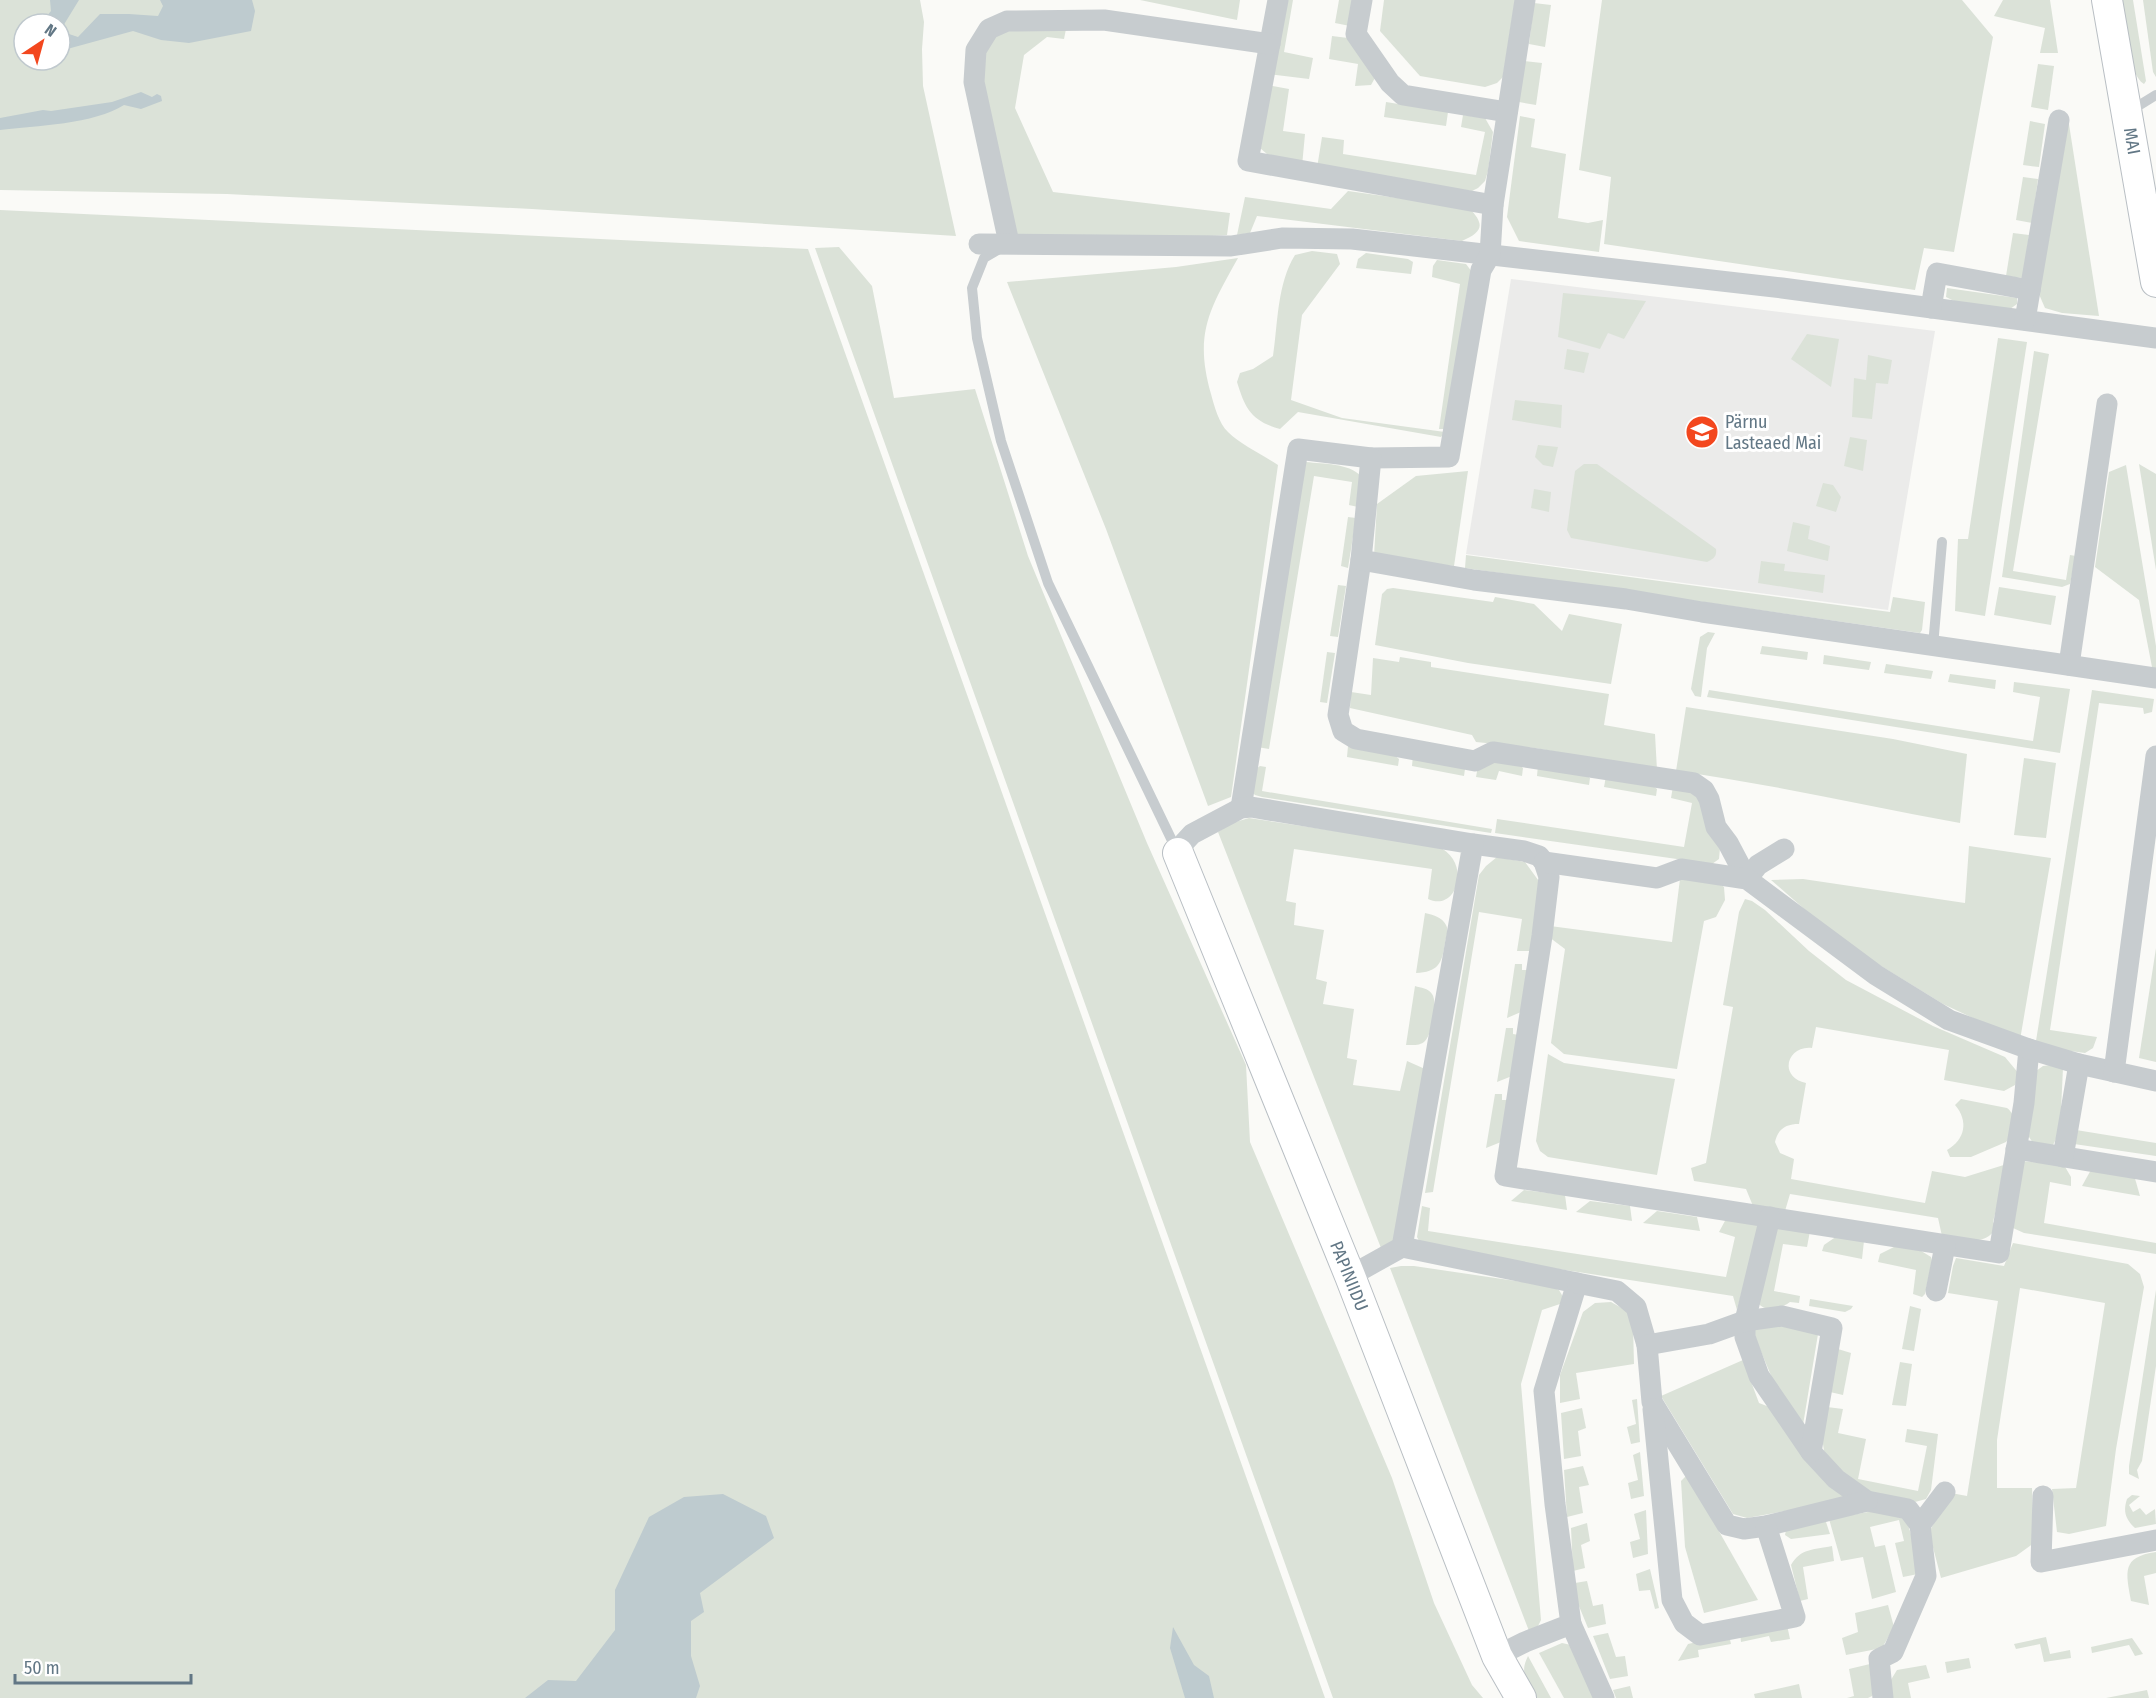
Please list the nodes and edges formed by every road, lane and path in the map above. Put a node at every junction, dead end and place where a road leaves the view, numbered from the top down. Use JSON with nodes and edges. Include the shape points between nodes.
{"nodes":[{"id":1,"x":1278,"y":0,"type":"edge"},
{"id":2,"x":1362,"y":0,"type":"edge"},
{"id":3,"x":1525,"y":0,"type":"edge"},
{"id":4,"x":2107,"y":0,"type":"edge"},
{"id":5,"x":1270,"y":44,"type":"junction"},
{"id":6,"x":2156,"y":95,"type":"edge"},
{"id":7,"x":1507,"y":112,"type":"junction"},
{"id":8,"x":2127,"y":113,"type":"junction"},
{"id":9,"x":2060,"y":120,"type":"dead end"},
{"id":10,"x":1494,"y":205,"type":"junction"},
{"id":11,"x":1008,"y":243,"type":"junction"},
{"id":12,"x":979,"y":244,"type":"dead end"},
{"id":13,"x":1490,"y":255,"type":"junction"},
{"id":14,"x":2156,"y":282,"type":"edge"},
{"id":15,"x":2030,"y":290,"type":"junction"},
{"id":16,"x":1931,"y":308,"type":"junction"},
{"id":17,"x":2025,"y":321,"type":"junction"},
{"id":18,"x":2156,"y":338,"type":"edge"},
{"id":19,"x":2107,"y":404,"type":"dead end"},
{"id":20,"x":1371,"y":458,"type":"junction"},
{"id":21,"x":1942,"y":542,"type":"dead end"},
{"id":22,"x":1361,"y":560,"type":"junction"},
{"id":23,"x":1933,"y":646,"type":"junction"},
{"id":24,"x":2069,"y":665,"type":"junction"},
{"id":25,"x":2156,"y":678,"type":"edge"},
{"id":26,"x":2156,"y":756,"type":"edge"},
{"id":27,"x":1241,"y":808,"type":"junction"},
{"id":28,"x":1473,"y":844,"type":"junction"},
{"id":29,"x":1784,"y":849,"type":"dead end"},
{"id":30,"x":1178,"y":853,"type":"junction"},
{"id":31,"x":1544,"y":862,"type":"junction"},
{"id":32,"x":1747,"y":879,"type":"junction"},
{"id":33,"x":2030,"y":1049,"type":"junction"},
{"id":34,"x":2079,"y":1064,"type":"junction"},
{"id":35,"x":2114,"y":1072,"type":"junction"},
{"id":36,"x":2156,"y":1081,"type":"edge"},
{"id":37,"x":2016,"y":1149,"type":"junction"},
{"id":38,"x":2063,"y":1157,"type":"junction"},
{"id":39,"x":2156,"y":1172,"type":"edge"},
{"id":40,"x":1770,"y":1217,"type":"junction"},
{"id":41,"x":1946,"y":1246,"type":"junction"},
{"id":42,"x":1402,"y":1247,"type":"junction"},
{"id":43,"x":1350,"y":1276,"type":"junction"},
{"id":44,"x":1577,"y":1283,"type":"junction"},
{"id":45,"x":1936,"y":1291,"type":"dead end"},
{"id":46,"x":1745,"y":1321,"type":"junction"},
{"id":47,"x":1647,"y":1345,"type":"junction"},
{"id":48,"x":1652,"y":1402,"type":"junction"},
{"id":49,"x":1812,"y":1452,"type":"junction"},
{"id":50,"x":1945,"y":1492,"type":"dead end"},
{"id":51,"x":2043,"y":1496,"type":"dead end"},
{"id":52,"x":1867,"y":1501,"type":"junction"},
{"id":53,"x":1920,"y":1525,"type":"junction"},
{"id":54,"x":1766,"y":1526,"type":"junction"},
{"id":55,"x":2156,"y":1540,"type":"edge"},
{"id":56,"x":1571,"y":1624,"type":"junction"},
{"id":57,"x":1497,"y":1656,"type":"junction"},
{"id":58,"x":1521,"y":1698,"type":"edge"},
{"id":59,"x":1604,"y":1698,"type":"edge"},
{"id":60,"x":1883,"y":1698,"type":"edge"}],
"edges":[{"from":1,"to":5,"type":"street"},
{"from":2,"to":7,"type":"street","via":[[1356,34],[1390,83],[1403,94]]},
{"from":3,"to":7,"type":"street"},
{"from":4,"to":8,"type":"street","name":"MAI"},
{"from":5,"to":10,"type":"street","via":[[1248,161]]},
{"from":5,"to":11,"type":"street","via":[[1104,20],[1007,21],[989,29],[976,50],[974,82]]},
{"from":6,"to":8,"type":"lane"},
{"from":7,"to":10,"type":"street"},
{"from":8,"to":14,"type":"street","name":"MAI"},
{"from":9,"to":15,"type":"street"},
{"from":10,"to":13,"type":"street"},
{"from":11,"to":12,"type":"street"},
{"from":11,"to":13,"type":"street","via":[[1232,246],[1282,238],[1352,239]]},
{"from":11,"to":30,"type":"lane","via":[[984,258],[972,288],[978,338],[1001,441],[1048,583]]},
{"from":13,"to":16,"type":"street"},
{"from":13,"to":20,"type":"street","via":[[1481,270],[1449,457]]},
{"from":15,"to":16,"type":"street","via":[[1937,273]]},
{"from":15,"to":17,"type":"street"},
{"from":16,"to":17,"type":"street"},
{"from":17,"to":18,"type":"street"},
{"from":19,"to":24,"type":"street"},
{"from":20,"to":22,"type":"street"},
{"from":20,"to":27,"type":"street","via":[[1298,449]]},
{"from":21,"to":23,"type":"lane"},
{"from":22,"to":23,"type":"street","via":[[1473,580]]},
{"from":22,"to":32,"type":"street","via":[[1338,715],[1343,731],[1356,739],[1475,760],[1493,752],[1694,783],[1704,790],[1716,827]]},
{"from":23,"to":24,"type":"street"},
{"from":24,"to":25,"type":"street"},
{"from":26,"to":35,"type":"street"},
{"from":27,"to":28,"type":"street"},
{"from":27,"to":30,"type":"street","via":[[1192,834]]},
{"from":28,"to":31,"type":"street","via":[[1524,851]]},
{"from":28,"to":42,"type":"street"},
{"from":29,"to":32,"type":"street","via":[[1758,865]]},
{"from":30,"to":43,"type":"street","name":"PAPINIIDU"},
{"from":31,"to":32,"type":"street","via":[[1657,878],[1680,869]]},
{"from":31,"to":40,"type":"street","via":[[1549,877],[1544,926],[1504,1176]]},
{"from":32,"to":33,"type":"street","via":[[1876,975],[1949,1020]]},
{"from":33,"to":34,"type":"street"},
{"from":33,"to":37,"type":"street"},
{"from":34,"to":35,"type":"street"},
{"from":34,"to":38,"type":"street"},
{"from":35,"to":36,"type":"street"},
{"from":37,"to":38,"type":"street"},
{"from":37,"to":41,"type":"street","via":[[1999,1253]]},
{"from":38,"to":39,"type":"street"},
{"from":40,"to":41,"type":"street"},
{"from":40,"to":46,"type":"street"},
{"from":41,"to":45,"type":"street"},
{"from":42,"to":43,"type":"street"},
{"from":42,"to":44,"type":"street"},
{"from":43,"to":57,"type":"street","name":"PAPINIIDU"},
{"from":44,"to":47,"type":"street","via":[[1617,1291],[1636,1307]]},
{"from":44,"to":56,"type":"street","via":[[1544,1391]]},
{"from":46,"to":47,"type":"street","via":[[1709,1334]]},
{"from":46,"to":49,"type":"street","via":[[1745,1337],[1759,1376]]},
{"from":46,"to":49,"type":"street","via":[[1782,1316],[1832,1328]]},
{"from":47,"to":48,"type":"street"},
{"from":48,"to":54,"type":"street","via":[[1727,1525]]},
{"from":48,"to":54,"type":"street","via":[[1672,1600],[1684,1623],[1700,1635],[1795,1617]]},
{"from":49,"to":52,"type":"street","via":[[1836,1479]]},
{"from":50,"to":53,"type":"street"},
{"from":51,"to":55,"type":"street","via":[[2041,1562],[2083,1561]]},
{"from":52,"to":53,"type":"street","via":[[1908,1509]]},
{"from":52,"to":54,"type":"street"},
{"from":53,"to":60,"type":"street","via":[[1926,1576],[1893,1652],[1879,1659]]},
{"from":56,"to":57,"type":"street"},
{"from":56,"to":59,"type":"street"},
{"from":57,"to":58,"type":"street","name":"PAPINIIDU"}]}
